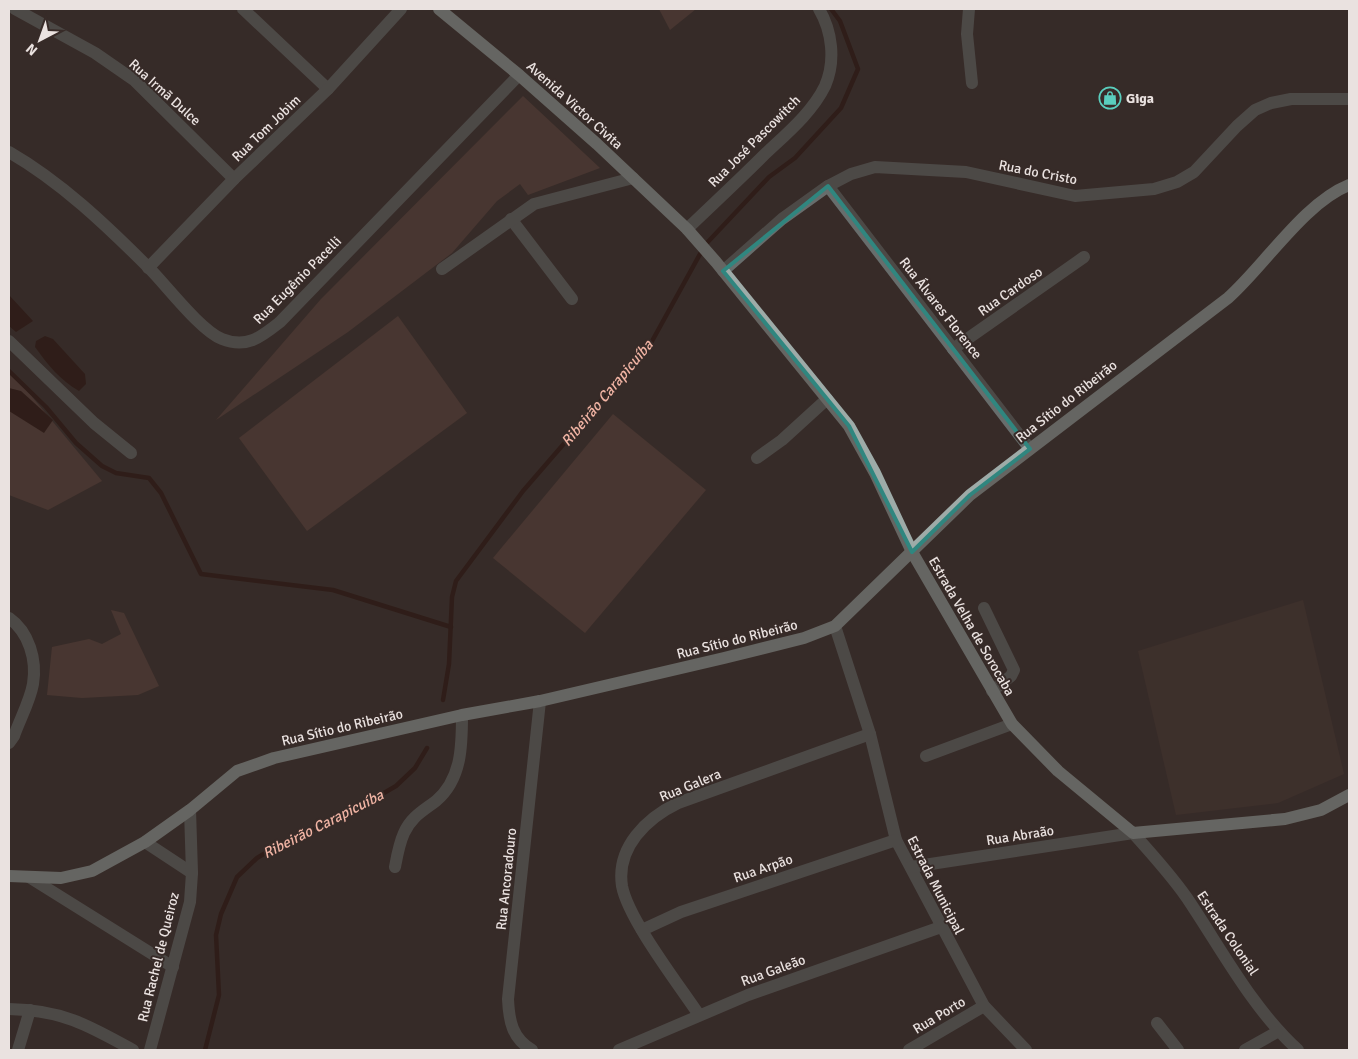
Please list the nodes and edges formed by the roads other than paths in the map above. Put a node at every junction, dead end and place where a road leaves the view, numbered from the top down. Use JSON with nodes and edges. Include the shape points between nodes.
{"nodes":[{"id":1,"x":15,"y":9,"type":"edge"},
{"id":2,"x":243,"y":9,"type":"edge"},
{"id":3,"x":402,"y":9,"type":"edge"},
{"id":4,"x":439,"y":9,"type":"edge"},
{"id":5,"x":819,"y":9,"type":"edge"},
{"id":6,"x":969,"y":9,"type":"edge"},
{"id":7,"x":519,"y":75,"type":"junction"},
{"id":8,"x":972,"y":83,"type":"dead end"},
{"id":9,"x":328,"y":89,"type":"junction"},
{"id":10,"x":1349,"y":99,"type":"edge"},
{"id":11,"x":9,"y":152,"type":"edge"},
{"id":12,"x":633,"y":178,"type":"junction"},
{"id":13,"x":234,"y":179,"type":"junction"},
{"id":14,"x":1349,"y":185,"type":"edge"},
{"id":15,"x":828,"y":186,"type":"junction"},
{"id":16,"x":511,"y":219,"type":"junction"},
{"id":17,"x":690,"y":232,"type":"junction"},
{"id":18,"x":1084,"y":257,"type":"dead end"},
{"id":19,"x":720,"y":266,"type":"junction"},
{"id":20,"x":148,"y":268,"type":"junction"},
{"id":21,"x":442,"y":269,"type":"dead end"},
{"id":22,"x":572,"y":299,"type":"dead end"},
{"id":23,"x":9,"y":341,"type":"edge"},
{"id":24,"x":953,"y":349,"type":"junction"},
{"id":25,"x":827,"y":399,"type":"junction"},
{"id":26,"x":1030,"y":448,"type":"junction"},
{"id":27,"x":131,"y":453,"type":"dead end"},
{"id":28,"x":757,"y":458,"type":"dead end"},
{"id":29,"x":912,"y":552,"type":"junction"},
{"id":30,"x":984,"y":608,"type":"dead end"},
{"id":31,"x":9,"y":618,"type":"edge"},
{"id":32,"x":835,"y":626,"type":"junction"},
{"id":33,"x":992,"y":690,"type":"junction"},
{"id":34,"x":540,"y":701,"type":"junction"},
{"id":35,"x":462,"y":715,"type":"junction"},
{"id":36,"x":1012,"y":724,"type":"junction"},
{"id":37,"x":870,"y":734,"type":"junction"},
{"id":38,"x":9,"y":743,"type":"edge"},
{"id":39,"x":926,"y":756,"type":"dead end"},
{"id":40,"x":1349,"y":795,"type":"edge"},
{"id":41,"x":190,"y":810,"type":"junction"},
{"id":42,"x":1133,"y":833,"type":"junction"},
{"id":43,"x":896,"y":840,"type":"junction"},
{"id":44,"x":145,"y":842,"type":"junction"},
{"id":45,"x":394,"y":867,"type":"dead end"},
{"id":46,"x":911,"y":867,"type":"junction"},
{"id":47,"x":192,"y":872,"type":"junction"},
{"id":48,"x":9,"y":876,"type":"edge"},
{"id":49,"x":29,"y":878,"type":"junction"},
{"id":50,"x":941,"y":927,"type":"junction"},
{"id":51,"x":642,"y":930,"type":"junction"},
{"id":52,"x":173,"y":967,"type":"junction"},
{"id":53,"x":984,"y":1006,"type":"junction"},
{"id":54,"x":9,"y":1009,"type":"edge"},
{"id":55,"x":30,"y":1010,"type":"junction"},
{"id":56,"x":699,"y":1015,"type":"junction"},
{"id":57,"x":1157,"y":1023,"type":"dead end"},
{"id":58,"x":1278,"y":1032,"type":"junction"},
{"id":59,"x":18,"y":1050,"type":"edge"},
{"id":60,"x":133,"y":1050,"type":"edge"},
{"id":61,"x":150,"y":1050,"type":"edge"},
{"id":62,"x":532,"y":1050,"type":"edge"},
{"id":63,"x":619,"y":1050,"type":"edge"},
{"id":64,"x":910,"y":1050,"type":"edge"},
{"id":65,"x":1026,"y":1050,"type":"edge"},
{"id":66,"x":1178,"y":1050,"type":"edge"},
{"id":67,"x":1245,"y":1050,"type":"edge"},
{"id":68,"x":1298,"y":1050,"type":"edge"}],
"edges":[{"from":1,"to":13,"type":"street","name":"Rua Irmã Dulce","via":[[95,53],[134,80]]},
{"from":2,"to":9,"type":"street"},
{"from":3,"to":9,"type":"street","name":"Rua Tom Jobim"},
{"from":4,"to":7,"type":"main road","name":"Avenida Victor Civita"},
{"from":5,"to":17,"type":"street","name":"Rua José Pascowitch","via":[[831,43],[825,86],[808,112]]},
{"from":6,"to":8,"type":"street","via":[[967,34]]},
{"from":7,"to":12,"type":"main road","name":"Avenida Victor Civita"},
{"from":7,"to":20,"type":"street","name":"Rua Eugênio Pacelli","via":[[280,322],[259,339],[241,344],[221,339],[204,326]]},
{"from":9,"to":13,"type":"street","name":"Rua Tom Jobim"},
{"from":10,"to":15,"type":"street","name":"Rua do Cristo","via":[[1291,99],[1255,110],[1194,172],[1177,182],[1154,189],[1076,196],[966,172],[875,167],[850,174]]},
{"from":11,"to":20,"type":"street","name":"Rua Eugênio Pacelli","via":[[54,180]]},
{"from":12,"to":16,"type":"street","via":[[534,204]]},
{"from":12,"to":17,"type":"main road","name":"Avenida Victor Civita"},
{"from":13,"to":20,"type":"street","name":"Rua Tom Jobim"},
{"from":14,"to":26,"type":"main road","name":"Rua Sítio do Ribeirão","via":[[1307,215],[1228,298]]},
{"from":15,"to":19,"type":"street","name":"Rua do Cristo"},
{"from":15,"to":24,"type":"street","name":"Rua Álvares Florence"},
{"from":16,"to":21,"type":"street"},
{"from":16,"to":22,"type":"street"},
{"from":17,"to":19,"type":"main road","name":"Estrada Velha de Sorocaba"},
{"from":18,"to":24,"type":"street","name":"Rua Cardoso"},
{"from":19,"to":25,"type":"main road","name":"Estrada Velha de Sorocaba"},
{"from":23,"to":27,"type":"street","via":[[94,424]]},
{"from":24,"to":26,"type":"street","name":"Rua Álvares Florence"},
{"from":25,"to":28,"type":"street"},
{"from":25,"to":29,"type":"main road","name":"Estrada Velha de Sorocaba","via":[[849,426]]},
{"from":26,"to":29,"type":"main road","name":"Rua Sítio do Ribeirão","via":[[970,494]]},
{"from":29,"to":32,"type":"main road","name":"Rua Sítio do Ribeirão"},
{"from":29,"to":33,"type":"main road","name":"Estrada Velha de Sorocaba"},
{"from":30,"to":33,"type":"street","via":[[1014,670]]},
{"from":31,"to":38,"type":"street","via":[[18,624],[31,647],[33,684]]},
{"from":32,"to":34,"type":"main road","name":"Rua Sítio do Ribeirão","via":[[768,647]]},
{"from":32,"to":37,"type":"street","name":"Estrada Municipal"},
{"from":33,"to":36,"type":"main road","name":"Estrada Velha de Sorocaba"},
{"from":34,"to":35,"type":"main road","name":"Rua Sítio do Ribeirão"},
{"from":34,"to":62,"type":"street","name":"Rua Ancoradouro","via":[[508,998],[509,1022],[516,1036]]},
{"from":35,"to":41,"type":"main road","name":"Rua Sítio do Ribeirão","via":[[274,758],[237,771]]},
{"from":35,"to":45,"type":"street","via":[[462,753],[453,778],[437,800],[417,814],[404,833]]},
{"from":36,"to":39,"type":"street"},
{"from":36,"to":42,"type":"main road","name":"Estrada Velha de Sorocaba","via":[[1058,771]]},
{"from":37,"to":43,"type":"street","name":"Estrada Municipal"},
{"from":37,"to":51,"type":"street","name":"Rua Galera","via":[[660,812],[641,829],[628,848],[622,869],[625,898]]},
{"from":40,"to":42,"type":"main road","via":[[1321,810],[1285,818]]},
{"from":41,"to":44,"type":"main road","name":"Rua Sítio do Ribeirão"},
{"from":41,"to":47,"type":"street","name":"Rua Rachel de Queiroz"},
{"from":42,"to":46,"type":"street","name":"Rua Abraão"},
{"from":42,"to":58,"type":"street","name":"Estrada Colonial","via":[[1186,896]]},
{"from":43,"to":46,"type":"street","name":"Estrada Municipal"},
{"from":43,"to":51,"type":"street","name":"Rua Arpão","via":[[681,912]]},
{"from":44,"to":47,"type":"street"},
{"from":44,"to":49,"type":"main road","name":"Rua Sítio do Ribeirão","via":[[92,871],[61,878]]},
{"from":46,"to":50,"type":"street","name":"Estrada Municipal"},
{"from":47,"to":52,"type":"street","name":"Rua Rachel de Queiroz","via":[[190,902]]},
{"from":48,"to":49,"type":"main road","name":"Rua Sítio do Ribeirão"},
{"from":49,"to":52,"type":"street"},
{"from":50,"to":53,"type":"street","name":"Estrada Municipal"},
{"from":50,"to":56,"type":"street","name":"Rua Galeão"},
{"from":51,"to":56,"type":"street","name":"Rua Galera"},
{"from":52,"to":61,"type":"street","name":"Rua Rachel de Queiroz"},
{"from":53,"to":64,"type":"street","name":"Rua Porto"},
{"from":53,"to":65,"type":"street","name":"Estrada Municipal"},
{"from":54,"to":55,"type":"street"},
{"from":55,"to":59,"type":"street"},
{"from":55,"to":60,"type":"street","via":[[63,1015],[88,1024]]},
{"from":56,"to":63,"type":"street","name":"Rua Galeão"},
{"from":57,"to":66,"type":"street"},
{"from":58,"to":67,"type":"street"},
{"from":58,"to":68,"type":"street","name":"Estrada Colonial"}]}
